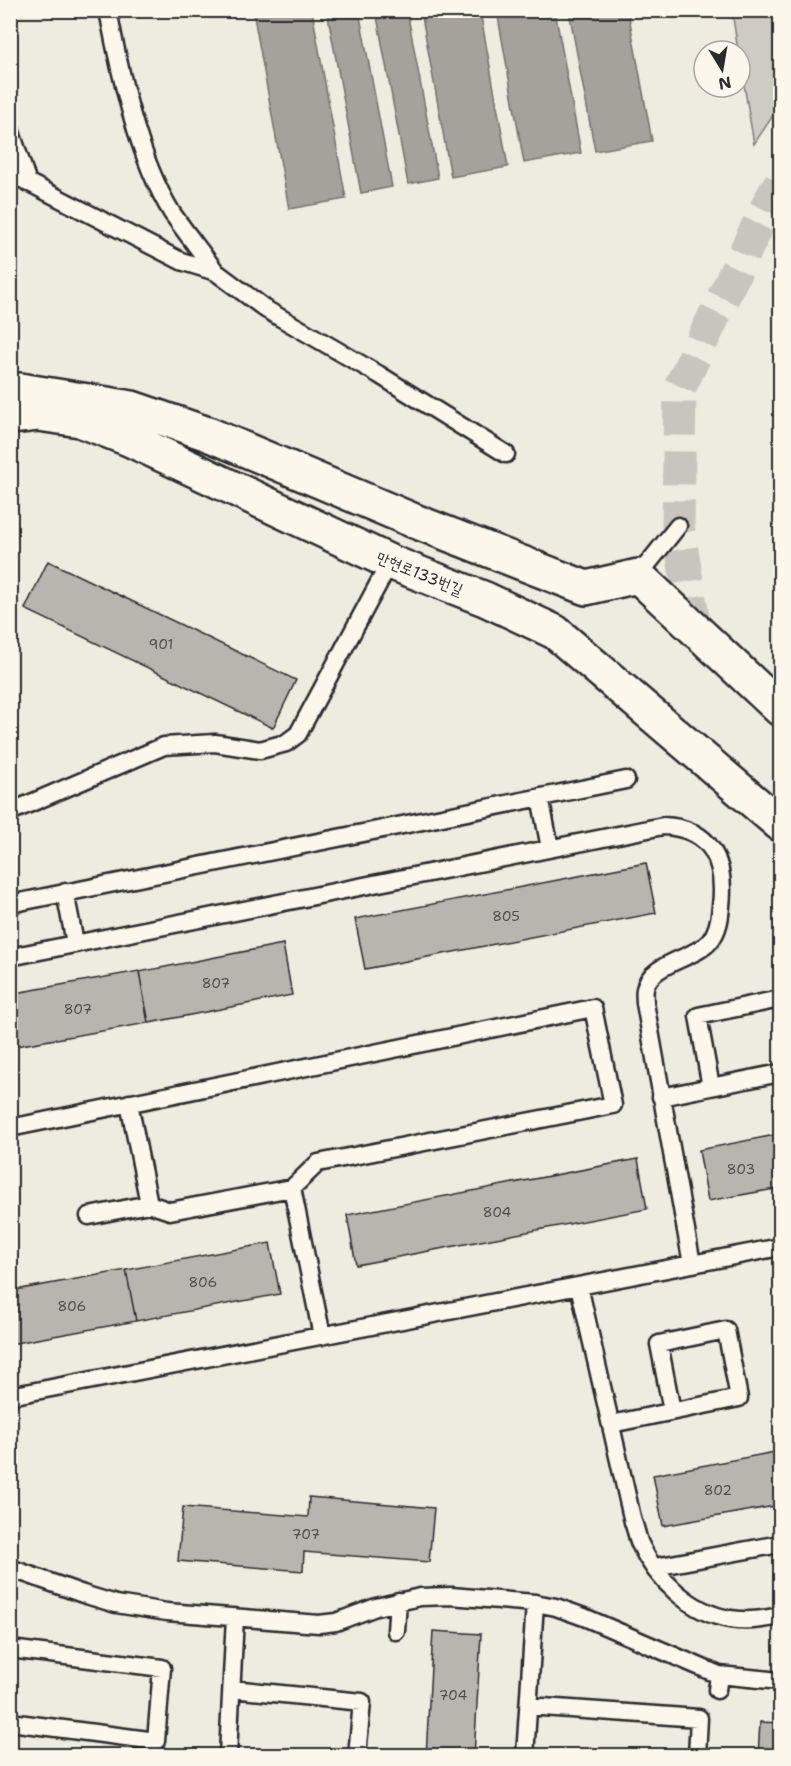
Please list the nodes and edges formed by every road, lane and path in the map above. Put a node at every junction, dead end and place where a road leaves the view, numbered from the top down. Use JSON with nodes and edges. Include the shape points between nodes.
{"nodes":[{"id":1,"x":108,"y":10,"type":"edge"},
{"id":2,"x":10,"y":129,"type":"edge"},
{"id":3,"x":10,"y":173,"type":"edge"},
{"id":4,"x":28,"y":183,"type":"junction"},
{"id":5,"x":216,"y":272,"type":"junction"},
{"id":6,"x":10,"y":392,"type":"edge"},
{"id":7,"x":10,"y":417,"type":"edge"},
{"id":8,"x":506,"y":454,"type":"dead end"},
{"id":9,"x":678,"y":526,"type":"dead end"},
{"id":10,"x":390,"y":562,"type":"junction"},
{"id":11,"x":638,"y":576,"type":"junction"},
{"id":12,"x":780,"y":709,"type":"edge"},
{"id":13,"x":626,"y":780,"type":"dead end"},
{"id":14,"x":540,"y":797,"type":"junction"},
{"id":15,"x":10,"y":812,"type":"edge"},
{"id":16,"x":780,"y":825,"type":"edge"},
{"id":17,"x":550,"y":848,"type":"junction"},
{"id":18,"x":65,"y":892,"type":"junction"},
{"id":19,"x":10,"y":903,"type":"edge"},
{"id":20,"x":75,"y":943,"type":"junction"},
{"id":21,"x":10,"y":957,"type":"edge"},
{"id":22,"x":780,"y":999,"type":"edge"},
{"id":23,"x":780,"y":1073,"type":"edge"},
{"id":24,"x":711,"y":1087,"type":"junction"},
{"id":25,"x":661,"y":1097,"type":"junction"},
{"id":26,"x":129,"y":1103,"type":"junction"},
{"id":27,"x":10,"y":1128,"type":"edge"},
{"id":28,"x":292,"y":1188,"type":"junction"},
{"id":29,"x":149,"y":1204,"type":"junction"},
{"id":30,"x":89,"y":1216,"type":"dead end"},
{"id":31,"x":780,"y":1247,"type":"edge"},
{"id":32,"x":692,"y":1264,"type":"junction"},
{"id":33,"x":579,"y":1286,"type":"junction"},
{"id":34,"x":322,"y":1336,"type":"junction"},
{"id":35,"x":10,"y":1396,"type":"edge"},
{"id":36,"x":672,"y":1411,"type":"junction"},
{"id":37,"x":610,"y":1424,"type":"junction"},
{"id":38,"x":780,"y":1544,"type":"edge"},
{"id":39,"x":10,"y":1568,"type":"edge"},
{"id":40,"x":655,"y":1568,"type":"junction"},
{"id":41,"x":398,"y":1601,"type":"junction"},
{"id":42,"x":535,"y":1604,"type":"junction"},
{"id":43,"x":780,"y":1616,"type":"edge"},
{"id":44,"x":236,"y":1617,"type":"junction"},
{"id":45,"x":396,"y":1631,"type":"dead end"},
{"id":46,"x":10,"y":1649,"type":"edge"},
{"id":47,"x":780,"y":1681,"type":"edge"},
{"id":48,"x":232,"y":1689,"type":"junction"},
{"id":49,"x":528,"y":1706,"type":"junction"},
{"id":50,"x":10,"y":1722,"type":"edge"},
{"id":51,"x":229,"y":1755,"type":"edge"},
{"id":52,"x":357,"y":1755,"type":"edge"},
{"id":53,"x":525,"y":1755,"type":"edge"},
{"id":54,"x":697,"y":1755,"type":"edge"}],
"edges":[{"from":1,"to":5,"type":"lane","via":[[133,120],[153,173],[172,212]]},
{"from":2,"to":4,"type":"lane"},
{"from":3,"to":4,"type":"lane"},
{"from":4,"to":5,"type":"lane","via":[[181,261]]},
{"from":5,"to":8,"type":"lane","via":[[267,310]]},
{"from":6,"to":11,"type":"street","via":[[20,390],[132,408],[208,434],[586,588]]},
{"from":7,"to":10,"type":"street","name":"만현로133번길","via":[[38,414],[80,420],[129,439]]},
{"from":9,"to":11,"type":"lane"},
{"from":10,"to":15,"type":"lane","via":[[298,734],[286,743],[260,750],[215,743],[164,746]]},
{"from":10,"to":16,"type":"street","name":"만현로133번길","via":[[485,599],[555,632]]},
{"from":11,"to":12,"type":"street"},
{"from":13,"to":14,"type":"lane"},
{"from":14,"to":17,"type":"lane"},
{"from":14,"to":18,"type":"lane"},
{"from":17,"to":20,"type":"lane"},
{"from":17,"to":25,"type":"lane","via":[[675,826],[701,838],[719,861],[723,891],[717,929],[709,942],[662,968],[645,987],[647,1022]]},
{"from":18,"to":19,"type":"lane"},
{"from":18,"to":20,"type":"lane"},
{"from":20,"to":21,"type":"lane"},
{"from":22,"to":24,"type":"lane","via":[[698,1016]]},
{"from":23,"to":24,"type":"lane"},
{"from":24,"to":25,"type":"lane"},
{"from":25,"to":32,"type":"lane"},
{"from":26,"to":27,"type":"lane"},
{"from":26,"to":28,"type":"lane","via":[[593,1008],[613,1105],[318,1163]]},
{"from":26,"to":29,"type":"lane"},
{"from":28,"to":29,"type":"lane","via":[[170,1211]]},
{"from":28,"to":34,"type":"lane"},
{"from":29,"to":30,"type":"lane"},
{"from":31,"to":32,"type":"lane"},
{"from":32,"to":33,"type":"lane"},
{"from":33,"to":34,"type":"lane"},
{"from":33,"to":37,"type":"lane"},
{"from":34,"to":35,"type":"lane"},
{"from":36,"to":36,"type":"lane","via":[[739,1398],[726,1330],[658,1344]]},
{"from":36,"to":37,"type":"lane"},
{"from":37,"to":40,"type":"lane","via":[[633,1522]]},
{"from":38,"to":40,"type":"lane"},
{"from":39,"to":44,"type":"lane","via":[[116,1604]]},
{"from":40,"to":43,"type":"lane","via":[[670,1587],[712,1614],[749,1620]]},
{"from":41,"to":42,"type":"lane","via":[[451,1596]]},
{"from":41,"to":44,"type":"lane","via":[[320,1624]]},
{"from":41,"to":45,"type":"lane"},
{"from":42,"to":47,"type":"lane","via":[[584,1617],[718,1682]]},
{"from":42,"to":49,"type":"lane"},
{"from":44,"to":48,"type":"lane"},
{"from":46,"to":50,"type":"lane","via":[[162,1668],[156,1741]]},
{"from":48,"to":51,"type":"lane"},
{"from":48,"to":52,"type":"lane","via":[[362,1702]]},
{"from":49,"to":53,"type":"lane"},
{"from":49,"to":54,"type":"lane","via":[[699,1718]]}]}
